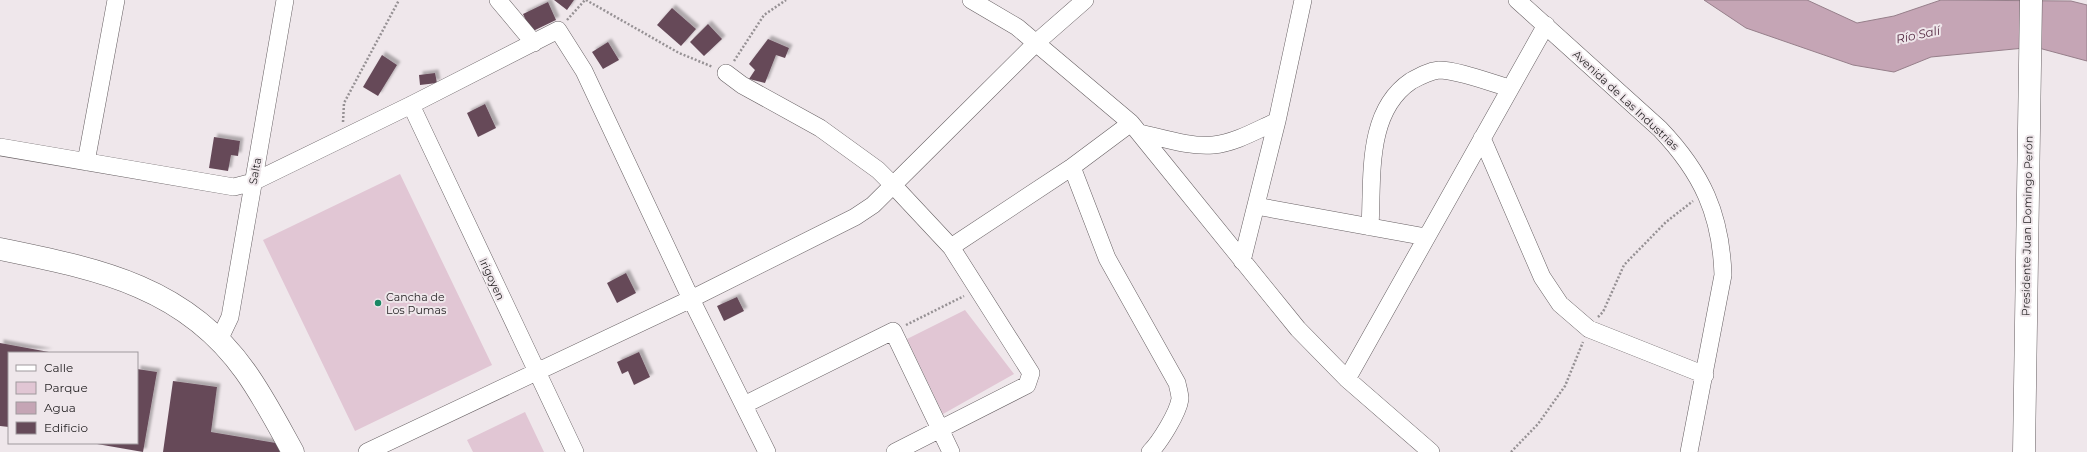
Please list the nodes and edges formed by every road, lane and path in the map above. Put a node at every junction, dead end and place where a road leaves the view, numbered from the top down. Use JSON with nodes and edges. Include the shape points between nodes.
{"nodes":[{"id":1,"x":116,"y":0,"type":"edge"},
{"id":2,"x":285,"y":0,"type":"edge"},
{"id":3,"x":399,"y":0,"type":"edge"},
{"id":4,"x":498,"y":0,"type":"edge"},
{"id":5,"x":585,"y":0,"type":"edge"},
{"id":6,"x":786,"y":0,"type":"edge"},
{"id":7,"x":971,"y":0,"type":"edge"},
{"id":8,"x":1085,"y":0,"type":"edge"},
{"id":9,"x":1303,"y":0,"type":"edge"},
{"id":10,"x":1517,"y":0,"type":"edge"},
{"id":11,"x":2031,"y":0,"type":"edge"},
{"id":12,"x":1546,"y":25,"type":"junction"},
{"id":13,"x":558,"y":30,"type":"junction"},
{"id":14,"x":1037,"y":42,"type":"junction"},
{"id":15,"x":534,"y":43,"type":"junction"},
{"id":16,"x":726,"y":73,"type":"junction"},
{"id":17,"x":1510,"y":88,"type":"junction"},
{"id":18,"x":411,"y":106,"type":"junction"},
{"id":19,"x":1277,"y":121,"type":"junction"},
{"id":20,"x":1136,"y":128,"type":"junction"},
{"id":21,"x":1482,"y":138,"type":"junction"},
{"id":22,"x":342,"y":139,"type":"junction"},
{"id":23,"x":0,"y":147,"type":"edge"},
{"id":24,"x":86,"y":162,"type":"junction"},
{"id":25,"x":1072,"y":167,"type":"junction"},
{"id":26,"x":253,"y":182,"type":"junction"},
{"id":27,"x":893,"y":185,"type":"junction"},
{"id":28,"x":1256,"y":206,"type":"junction"},
{"id":29,"x":1370,"y":227,"type":"junction"},
{"id":30,"x":1426,"y":237,"type":"junction"},
{"id":31,"x":951,"y":247,"type":"junction"},
{"id":32,"x":0,"y":249,"type":"edge"},
{"id":33,"x":1242,"y":261,"type":"junction"},
{"id":34,"x":977,"y":290,"type":"junction"},
{"id":35,"x":691,"y":299,"type":"junction"},
{"id":36,"x":893,"y":331,"type":"junction"},
{"id":37,"x":219,"y":340,"type":"junction"},
{"id":38,"x":536,"y":373,"type":"junction"},
{"id":39,"x":1705,"y":375,"type":"junction"},
{"id":40,"x":1347,"y":378,"type":"junction"},
{"id":41,"x":744,"y":405,"type":"junction"},
{"id":42,"x":940,"y":429,"type":"junction"},
{"id":43,"x":293,"y":452,"type":"edge"},
{"id":44,"x":367,"y":452,"type":"edge"},
{"id":45,"x":575,"y":452,"type":"edge"},
{"id":46,"x":767,"y":452,"type":"edge"},
{"id":47,"x":895,"y":452,"type":"edge"},
{"id":48,"x":952,"y":452,"type":"edge"},
{"id":49,"x":1150,"y":452,"type":"edge"},
{"id":50,"x":1431,"y":452,"type":"edge"},
{"id":51,"x":1689,"y":452,"type":"edge"},
{"id":52,"x":2024,"y":452,"type":"edge"}],
"edges":[{"from":1,"to":24,"type":"street"},
{"from":2,"to":26,"type":"street","name":"Salta"},
{"from":3,"to":22,"type":"path","via":[[344,103]]},
{"from":4,"to":15,"type":"street"},
{"from":5,"to":13,"type":"path"},
{"from":5,"to":16,"type":"path","via":[[679,53]]},
{"from":6,"to":16,"type":"path","via":[[764,15]]},
{"from":7,"to":14,"type":"street"},
{"from":8,"to":14,"type":"street"},
{"from":9,"to":19,"type":"street"},
{"from":10,"to":12,"type":"street","name":"Avenida de Las Industrias"},
{"from":11,"to":52,"type":"main road","name":"Presidente Juan Domingo Perón"},
{"from":12,"to":17,"type":"street"},
{"from":12,"to":39,"type":"street","name":"Avenida de Las Industrias","via":[[1680,150],[1694,170],[1704,192],[1717,222],[1723,275]]},
{"from":13,"to":15,"type":"street"},
{"from":13,"to":35,"type":"street","via":[[584,71]]},
{"from":14,"to":20,"type":"street"},
{"from":14,"to":27,"type":"street"},
{"from":15,"to":18,"type":"street"},
{"from":16,"to":27,"type":"street","via":[[820,128],[878,170]]},
{"from":17,"to":21,"type":"street"},
{"from":17,"to":29,"type":"street","via":[[1439,70],[1422,74],[1400,89],[1380,120],[1374,144]]},
{"from":18,"to":22,"type":"street"},
{"from":18,"to":38,"type":"street","name":"Irigoyen"},
{"from":19,"to":20,"type":"street","via":[[1213,145],[1193,144]]},
{"from":19,"to":28,"type":"street"},
{"from":20,"to":25,"type":"street"},
{"from":20,"to":33,"type":"street"},
{"from":21,"to":30,"type":"street"},
{"from":21,"to":39,"type":"street","via":[[1542,277],[1560,304],[1589,329]]},
{"from":22,"to":26,"type":"street"},
{"from":23,"to":24,"type":"street"},
{"from":24,"to":26,"type":"street","via":[[234,187]]},
{"from":25,"to":31,"type":"street"},
{"from":25,"to":49,"type":"street","via":[[1107,258],[1177,383],[1180,398],[1176,410]]},
{"from":26,"to":37,"type":"street","name":"Salta","via":[[230,317]]},
{"from":27,"to":31,"type":"street"},
{"from":27,"to":35,"type":"street","via":[[873,205],[855,217]]},
{"from":28,"to":29,"type":"street"},
{"from":28,"to":33,"type":"street"},
{"from":29,"to":30,"type":"street"},
{"from":30,"to":40,"type":"street"},
{"from":31,"to":34,"type":"street"},
{"from":32,"to":37,"type":"main road","via":[[77,265],[142,287],[188,314]]},
{"from":33,"to":40,"type":"street","via":[[1298,329]]},
{"from":34,"to":36,"type":"path"},
{"from":34,"to":42,"type":"street","via":[[1031,373],[1027,385]]},
{"from":35,"to":38,"type":"street"},
{"from":35,"to":41,"type":"street"},
{"from":36,"to":41,"type":"street"},
{"from":36,"to":42,"type":"street"},
{"from":37,"to":43,"type":"main road","via":[[245,370]]},
{"from":38,"to":44,"type":"street"},
{"from":38,"to":45,"type":"street","name":"Irigoyen"},
{"from":39,"to":51,"type":"street","name":"Avenida de Las Industrias"},
{"from":40,"to":50,"type":"street"},
{"from":41,"to":46,"type":"street"},
{"from":42,"to":47,"type":"street"},
{"from":42,"to":48,"type":"street"}]}
